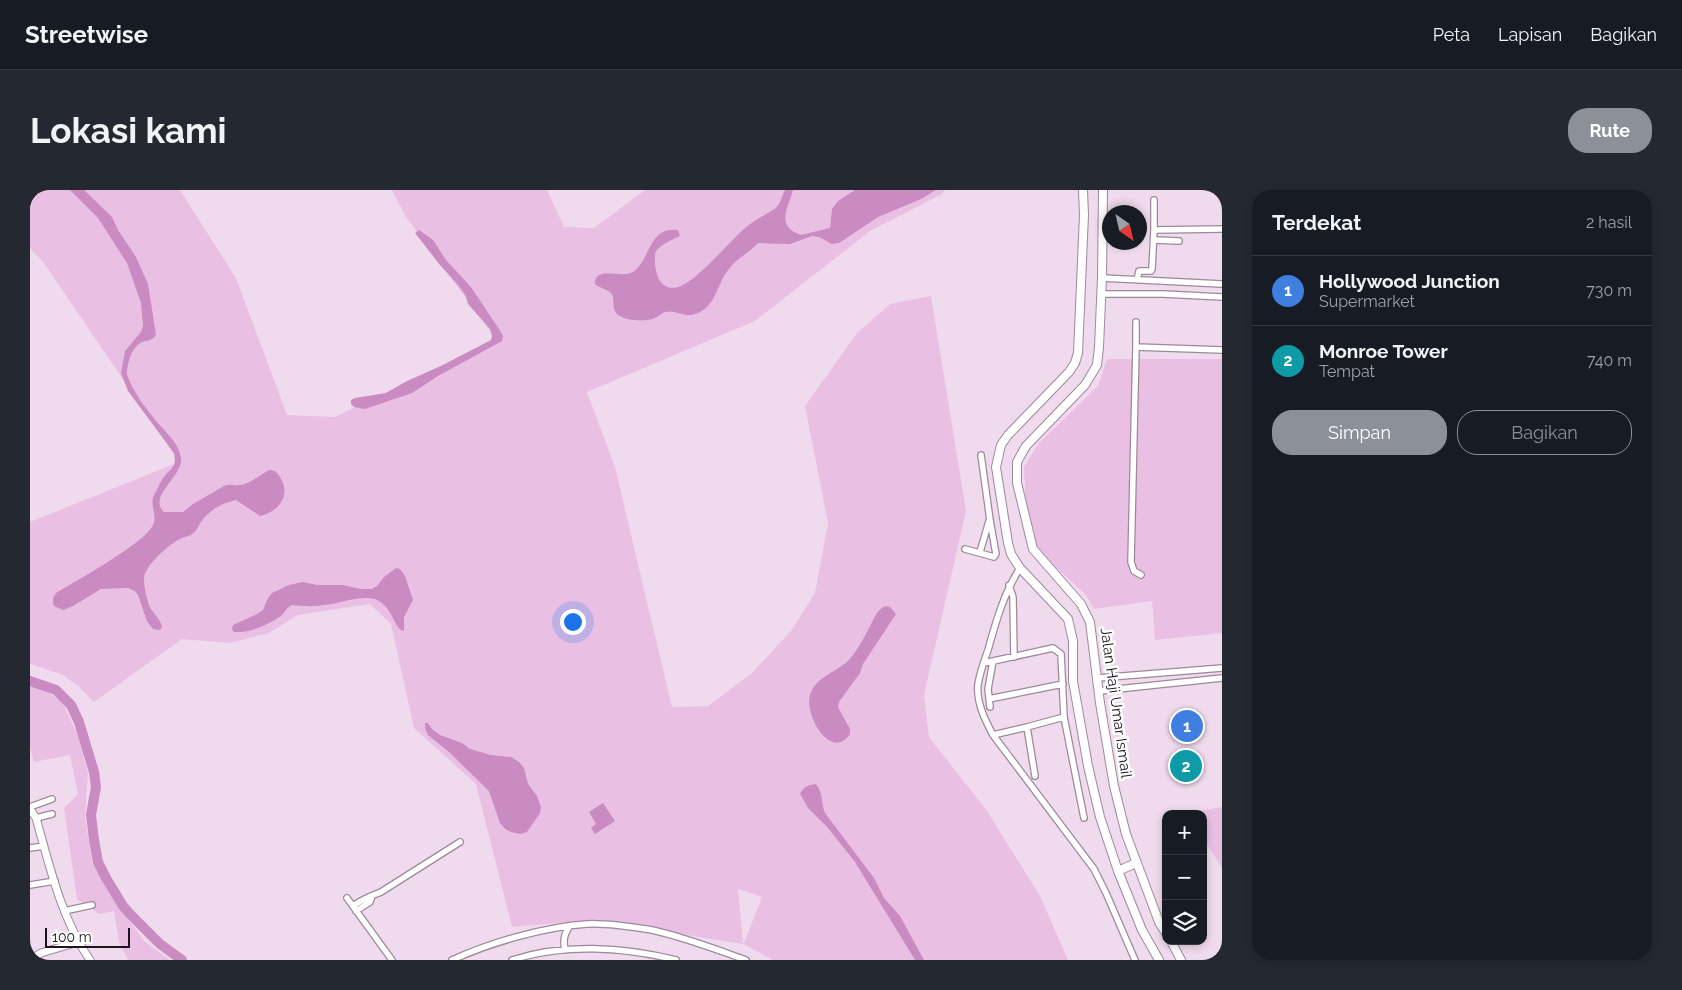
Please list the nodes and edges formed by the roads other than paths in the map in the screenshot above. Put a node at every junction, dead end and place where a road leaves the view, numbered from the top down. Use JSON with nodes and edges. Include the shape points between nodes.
{"nodes":[{"id":1,"x":1083,"y":190,"type":"edge"},
{"id":2,"x":1103,"y":190,"type":"edge"},
{"id":3,"x":1154,"y":200,"type":"dead end"},
{"id":4,"x":1222,"y":229,"type":"edge"},
{"id":5,"x":1154,"y":230,"type":"junction"},
{"id":6,"x":1154,"y":240,"type":"junction"},
{"id":7,"x":1179,"y":241,"type":"dead end"},
{"id":8,"x":1102,"y":278,"type":"junction"},
{"id":9,"x":1137,"y":280,"type":"junction"},
{"id":10,"x":1222,"y":284,"type":"edge"},
{"id":11,"x":1101,"y":294,"type":"junction"},
{"id":12,"x":1222,"y":297,"type":"edge"},
{"id":13,"x":1136,"y":322,"type":"dead end"},
{"id":14,"x":1136,"y":347,"type":"junction"},
{"id":15,"x":1222,"y":350,"type":"edge"},
{"id":16,"x":981,"y":455,"type":"dead end"},
{"id":17,"x":990,"y":520,"type":"junction"},
{"id":18,"x":1008,"y":543,"type":"junction"},
{"id":19,"x":995,"y":545,"type":"junction"},
{"id":20,"x":966,"y":549,"type":"dead end"},
{"id":21,"x":980,"y":552,"type":"junction"},
{"id":22,"x":1020,"y":568,"type":"junction"},
{"id":23,"x":1141,"y":575,"type":"dead end"},
{"id":24,"x":1009,"y":585,"type":"junction"},
{"id":25,"x":1014,"y":657,"type":"junction"},
{"id":26,"x":993,"y":661,"type":"junction"},
{"id":27,"x":984,"y":663,"type":"junction"},
{"id":28,"x":1222,"y":668,"type":"edge"},
{"id":29,"x":1140,"y":675,"type":"junction"},
{"id":30,"x":1098,"y":678,"type":"junction"},
{"id":31,"x":1222,"y":678,"type":"edge"},
{"id":32,"x":1063,"y":684,"type":"junction"},
{"id":33,"x":1142,"y":686,"type":"junction"},
{"id":34,"x":1099,"y":691,"type":"junction"},
{"id":35,"x":989,"y":699,"type":"junction"},
{"id":36,"x":990,"y":707,"type":"dead end"},
{"id":37,"x":1064,"y":717,"type":"junction"},
{"id":38,"x":1027,"y":726,"type":"junction"},
{"id":39,"x":993,"y":735,"type":"junction"},
{"id":40,"x":1036,"y":776,"type":"dead end"},
{"id":41,"x":52,"y":799,"type":"dead end"},
{"id":42,"x":30,"y":808,"type":"edge"},
{"id":43,"x":52,"y":814,"type":"dead end"},
{"id":44,"x":36,"y":818,"type":"junction"},
{"id":45,"x":1084,"y":818,"type":"dead end"},
{"id":46,"x":460,"y":842,"type":"dead end"},
{"id":47,"x":44,"y":846,"type":"junction"},
{"id":48,"x":30,"y":848,"type":"edge"},
{"id":49,"x":1136,"y":863,"type":"junction"},
{"id":50,"x":1118,"y":871,"type":"junction"},
{"id":51,"x":55,"y":881,"type":"junction"},
{"id":52,"x":30,"y":885,"type":"edge"},
{"id":53,"x":346,"y":898,"type":"dead end"},
{"id":54,"x":92,"y":905,"type":"dead end"},
{"id":55,"x":354,"y":908,"type":"junction"},
{"id":56,"x":64,"y":911,"type":"junction"},
{"id":57,"x":569,"y":927,"type":"junction"},
{"id":58,"x":1162,"y":927,"type":"edge"},
{"id":59,"x":78,"y":942,"type":"junction"},
{"id":60,"x":1172,"y":945,"type":"edge"},
{"id":61,"x":565,"y":950,"type":"junction"},
{"id":62,"x":31,"y":960,"type":"edge"},
{"id":63,"x":90,"y":960,"type":"edge"},
{"id":64,"x":392,"y":960,"type":"edge"},
{"id":65,"x":452,"y":960,"type":"edge"},
{"id":66,"x":512,"y":960,"type":"edge"},
{"id":67,"x":676,"y":960,"type":"edge"},
{"id":68,"x":746,"y":960,"type":"edge"},
{"id":69,"x":1135,"y":960,"type":"edge"},
{"id":70,"x":1159,"y":960,"type":"edge"},
{"id":71,"x":1181,"y":960,"type":"edge"}],
"edges":[{"from":1,"to":18,"type":"main road","via":[[1078,353],[1068,372],[1002,445],[996,467]]},
{"from":2,"to":8,"type":"main road","name":"Jalan Haji Umar Ismail"},
{"from":3,"to":5,"type":"street"},
{"from":4,"to":5,"type":"street"},
{"from":5,"to":6,"type":"street"},
{"from":6,"to":7,"type":"street"},
{"from":6,"to":9,"type":"street","via":[[1152,270],[1140,271]]},
{"from":8,"to":9,"type":"street"},
{"from":8,"to":11,"type":"main road","name":"Jalan Haji Umar Ismail"},
{"from":9,"to":10,"type":"street"},
{"from":11,"to":12,"type":"street"},
{"from":11,"to":30,"type":"main road","name":"Jalan Haji Umar Ismail","via":[[1097,365],[1085,384],[1026,446],[1017,462],[1017,483],[1030,540],[1037,555],[1085,610],[1090,622]]},
{"from":13,"to":14,"type":"street"},
{"from":14,"to":15,"type":"street"},
{"from":14,"to":23,"type":"street","via":[[1131,562],[1134,571]]},
{"from":16,"to":17,"type":"street"},
{"from":17,"to":19,"type":"street"},
{"from":17,"to":21,"type":"street"},
{"from":18,"to":19,"type":"street"},
{"from":18,"to":22,"type":"main road"},
{"from":19,"to":21,"type":"street","via":[[994,557]]},
{"from":20,"to":21,"type":"street"},
{"from":22,"to":24,"type":"street"},
{"from":22,"to":50,"type":"main road","via":[[1068,619],[1073,641],[1073,681],[1088,766]]},
{"from":24,"to":25,"type":"street","via":[[1013,597]]},
{"from":24,"to":27,"type":"street"},
{"from":25,"to":26,"type":"street"},
{"from":25,"to":32,"type":"street","via":[[1053,648],[1062,656]]},
{"from":26,"to":27,"type":"street"},
{"from":26,"to":35,"type":"street"},
{"from":27,"to":39,"type":"street","via":[[978,684],[979,703]]},
{"from":28,"to":29,"type":"street"},
{"from":29,"to":30,"type":"street"},
{"from":29,"to":33,"type":"street"},
{"from":30,"to":34,"type":"main road","name":"Jalan Haji Umar Ismail"},
{"from":31,"to":33,"type":"street"},
{"from":32,"to":35,"type":"street"},
{"from":32,"to":37,"type":"street"},
{"from":33,"to":34,"type":"street"},
{"from":34,"to":49,"type":"main road","name":"Jalan Haji Umar Ismail","via":[[1114,786]]},
{"from":35,"to":36,"type":"street"},
{"from":37,"to":38,"type":"street"},
{"from":37,"to":45,"type":"street"},
{"from":38,"to":39,"type":"street"},
{"from":38,"to":40,"type":"street"},
{"from":39,"to":69,"type":"street","via":[[1094,869]]},
{"from":41,"to":42,"type":"street"},
{"from":42,"to":44,"type":"street"},
{"from":43,"to":44,"type":"street"},
{"from":44,"to":47,"type":"street"},
{"from":46,"to":55,"type":"street","via":[[372,896],[370,902]]},
{"from":47,"to":48,"type":"street"},
{"from":47,"to":51,"type":"street"},
{"from":49,"to":50,"type":"main road"},
{"from":49,"to":58,"type":"main road","name":"Jalan Haji Umar Ismail"},
{"from":50,"to":70,"type":"main road","via":[[1142,930]]},
{"from":51,"to":52,"type":"street"},
{"from":51,"to":56,"type":"street"},
{"from":53,"to":55,"type":"street"},
{"from":54,"to":56,"type":"street"},
{"from":55,"to":64,"type":"street"},
{"from":56,"to":59,"type":"street"},
{"from":57,"to":61,"type":"street","via":[[565,934]]},
{"from":57,"to":65,"type":"street","via":[[536,932]]},
{"from":57,"to":68,"type":"street","via":[[588,924],[652,930]]},
{"from":59,"to":62,"type":"street","via":[[41,953]]},
{"from":59,"to":63,"type":"street"},
{"from":60,"to":71,"type":"main road"},
{"from":61,"to":66,"type":"street"},
{"from":61,"to":67,"type":"street","via":[[609,950]]}]}
